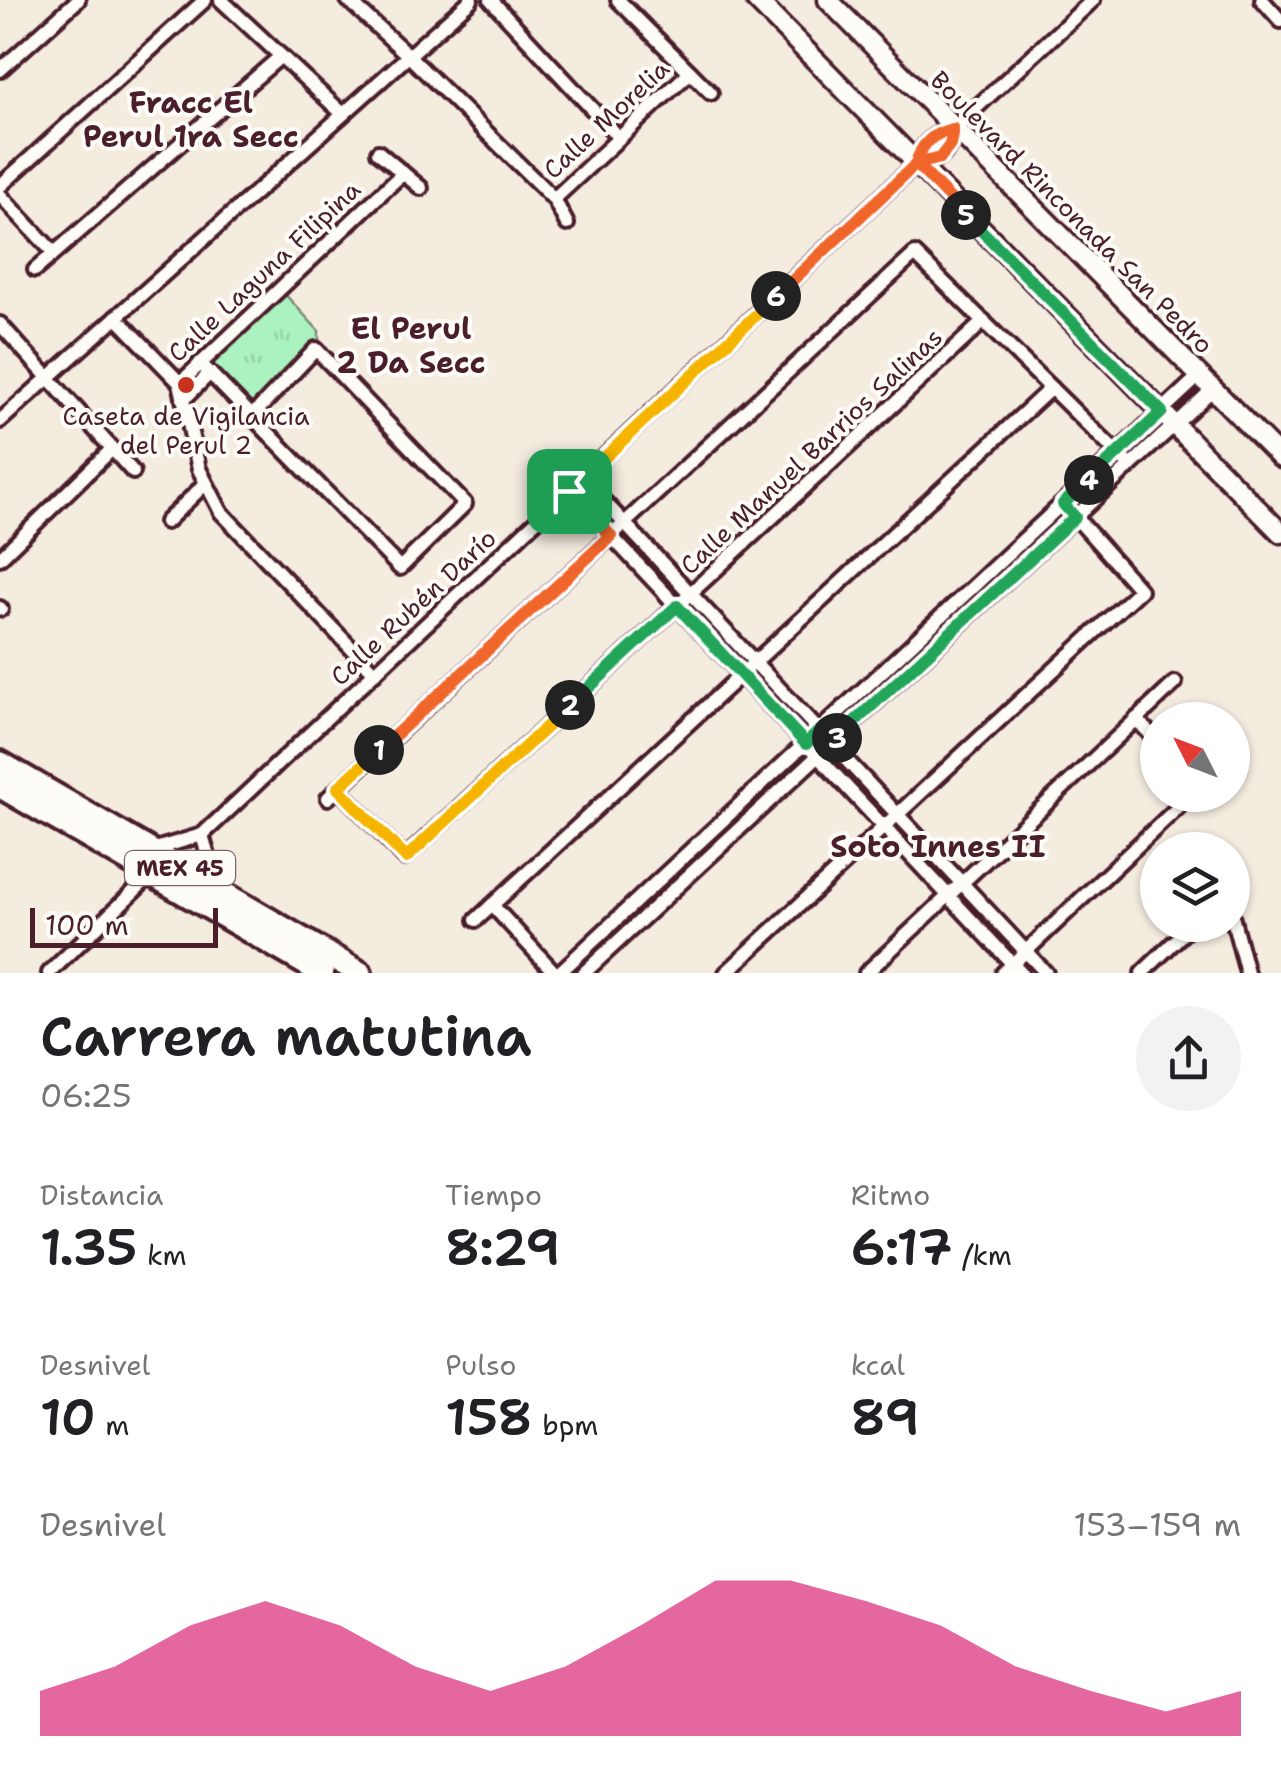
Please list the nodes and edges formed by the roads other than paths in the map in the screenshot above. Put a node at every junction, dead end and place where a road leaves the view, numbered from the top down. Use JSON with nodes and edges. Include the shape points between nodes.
{"nodes":[{"id":1,"x":78,"y":0,"type":"edge"},
{"id":2,"x":205,"y":0,"type":"edge"},
{"id":3,"x":222,"y":0,"type":"edge"},
{"id":4,"x":348,"y":0,"type":"edge"},
{"id":5,"x":471,"y":0,"type":"edge"},
{"id":6,"x":492,"y":0,"type":"edge"},
{"id":7,"x":618,"y":0,"type":"edge"},
{"id":8,"x":756,"y":0,"type":"edge"},
{"id":9,"x":828,"y":0,"type":"edge"},
{"id":10,"x":1093,"y":0,"type":"edge"},
{"id":11,"x":1262,"y":0,"type":"edge"},
{"id":12,"x":1281,"y":22,"type":"edge"},
{"id":13,"x":281,"y":56,"type":"junction"},
{"id":14,"x":409,"y":56,"type":"junction"},
{"id":15,"x":0,"y":70,"type":"edge"},
{"id":16,"x":690,"y":72,"type":"junction"},
{"id":17,"x":711,"y":93,"type":"dead end"},
{"id":18,"x":342,"y":114,"type":"junction"},
{"id":19,"x":953,"y":129,"type":"junction"},
{"id":20,"x":619,"y":138,"type":"junction"},
{"id":21,"x":378,"y":152,"type":"dead end"},
{"id":22,"x":916,"y":164,"type":"junction"},
{"id":23,"x":402,"y":172,"type":"junction"},
{"id":24,"x":0,"y":186,"type":"edge"},
{"id":25,"x":421,"y":188,"type":"dead end"},
{"id":26,"x":0,"y":195,"type":"edge"},
{"id":27,"x":554,"y":200,"type":"junction"},
{"id":28,"x":567,"y":224,"type":"dead end"},
{"id":29,"x":54,"y":253,"type":"junction"},
{"id":30,"x":34,"y":270,"type":"dead end"},
{"id":31,"x":116,"y":317,"type":"junction"},
{"id":32,"x":984,"y":322,"type":"junction"},
{"id":33,"x":0,"y":324,"type":"edge"},
{"id":34,"x":206,"y":368,"type":"junction"},
{"id":35,"x":48,"y":378,"type":"junction"},
{"id":36,"x":180,"y":382,"type":"junction"},
{"id":37,"x":1206,"y":383,"type":"junction"},
{"id":38,"x":1051,"y":388,"type":"junction"},
{"id":39,"x":184,"y":400,"type":"junction"},
{"id":40,"x":252,"y":416,"type":"junction"},
{"id":41,"x":1168,"y":419,"type":"junction"},
{"id":42,"x":0,"y":421,"type":"edge"},
{"id":43,"x":112,"y":449,"type":"junction"},
{"id":44,"x":1117,"y":454,"type":"junction"},
{"id":45,"x":1281,"y":458,"type":"edge"},
{"id":46,"x":1130,"y":466,"type":"junction"},
{"id":47,"x":133,"y":472,"type":"dead end"},
{"id":48,"x":582,"y":478,"type":"junction"},
{"id":49,"x":205,"y":484,"type":"junction"},
{"id":50,"x":569,"y":491,"type":"junction"},
{"id":51,"x":1063,"y":504,"type":"junction"},
{"id":52,"x":1075,"y":517,"type":"junction"},
{"id":53,"x":166,"y":522,"type":"dead end"},
{"id":54,"x":624,"y":524,"type":"junction"},
{"id":55,"x":1281,"y":533,"type":"edge"},
{"id":56,"x":611,"y":536,"type":"junction"},
{"id":57,"x":0,"y":558,"type":"edge"},
{"id":58,"x":690,"y":594,"type":"junction"},
{"id":59,"x":677,"y":606,"type":"junction"},
{"id":60,"x":754,"y":662,"type":"junction"},
{"id":61,"x":375,"y":673,"type":"junction"},
{"id":62,"x":741,"y":674,"type":"junction"},
{"id":63,"x":1175,"y":683,"type":"dead end"},
{"id":64,"x":1136,"y":719,"type":"junction"},
{"id":65,"x":1140,"y":723,"type":"edge"},
{"id":66,"x":819,"y":731,"type":"junction"},
{"id":67,"x":806,"y":744,"type":"junction"},
{"id":68,"x":831,"y":744,"type":"junction"},
{"id":69,"x":818,"y":756,"type":"junction"},
{"id":70,"x":0,"y":764,"type":"edge"},
{"id":71,"x":0,"y":786,"type":"edge"},
{"id":72,"x":1174,"y":812,"type":"edge"},
{"id":73,"x":897,"y":814,"type":"junction"},
{"id":74,"x":884,"y":827,"type":"junction"},
{"id":75,"x":202,"y":835,"type":"junction"},
{"id":76,"x":151,"y":862,"type":"junction"},
{"id":77,"x":962,"y":883,"type":"junction"},
{"id":78,"x":218,"y":890,"type":"junction"},
{"id":79,"x":948,"y":896,"type":"junction"},
{"id":80,"x":492,"y":905,"type":"junction"},
{"id":81,"x":476,"y":920,"type":"dead end"},
{"id":82,"x":1174,"y":942,"type":"edge"},
{"id":83,"x":1239,"y":942,"type":"edge"},
{"id":84,"x":1026,"y":952,"type":"junction"},
{"id":85,"x":1012,"y":970,"type":"edge"},
{"id":86,"x":49,"y":973,"type":"edge"},
{"id":87,"x":322,"y":973,"type":"edge"},
{"id":88,"x":360,"y":973,"type":"edge"},
{"id":89,"x":557,"y":973,"type":"edge"},
{"id":90,"x":584,"y":973,"type":"edge"},
{"id":91,"x":726,"y":973,"type":"edge"},
{"id":92,"x":866,"y":973,"type":"edge"},
{"id":93,"x":1046,"y":973,"type":"edge"},
{"id":94,"x":1142,"y":973,"type":"edge"},
{"id":95,"x":1247,"y":973,"type":"edge"}],
"edges":[{"from":1,"to":15,"type":"street"},
{"from":2,"to":24,"type":"street"},
{"from":3,"to":13,"type":"street"},
{"from":4,"to":14,"type":"street"},
{"from":5,"to":14,"type":"street"},
{"from":6,"to":20,"type":"street"},
{"from":7,"to":16,"type":"street"},
{"from":8,"to":22,"type":"street"},
{"from":9,"to":19,"type":"street","name":"Boulevard Rinconada San Pedro"},
{"from":10,"to":19,"type":"street","name":"Calle Rubén Darío"},
{"from":11,"to":12,"type":"street"},
{"from":13,"to":18,"type":"street"},
{"from":13,"to":29,"type":"street"},
{"from":14,"to":18,"type":"street"},
{"from":14,"to":27,"type":"street"},
{"from":16,"to":17,"type":"street"},
{"from":16,"to":20,"type":"street","name":"Calle Morelia"},
{"from":18,"to":31,"type":"street"},
{"from":19,"to":22,"type":"street","name":"Calle Rubén Darío","via":[[931,138]]},
{"from":19,"to":22,"type":"street","name":"Calle Rubén Darío","via":[[940,158]]},
{"from":19,"to":37,"type":"street","name":"Boulevard Rinconada San Pedro"},
{"from":20,"to":27,"type":"street","name":"Calle Morelia"},
{"from":21,"to":23,"type":"street"},
{"from":22,"to":41,"type":"street"},
{"from":22,"to":48,"type":"street","name":"Calle Rubén Darío"},
{"from":23,"to":25,"type":"street"},
{"from":23,"to":34,"type":"street","name":"Calle Laguna Filipina"},
{"from":26,"to":29,"type":"street"},
{"from":27,"to":28,"type":"street"},
{"from":29,"to":30,"type":"street"},
{"from":31,"to":35,"type":"street"},
{"from":31,"to":36,"type":"street","name":"Calle Laguna Filipina"},
{"from":32,"to":38,"type":"street"},
{"from":32,"to":54,"type":"street","via":[[915,254]]},
{"from":32,"to":58,"type":"street","name":"Calle Manuel Barrios Salinas"},
{"from":33,"to":35,"type":"street"},
{"from":34,"to":36,"type":"street","name":"Calle Laguna Filipina"},
{"from":34,"to":39,"type":"street"},
{"from":34,"to":40,"type":"street"},
{"from":35,"to":42,"type":"street"},
{"from":35,"to":43,"type":"street"},
{"from":36,"to":39,"type":"street"},
{"from":37,"to":41,"type":"street"},
{"from":37,"to":45,"type":"street","name":"Boulevard Rinconada San Pedro"},
{"from":38,"to":44,"type":"street"},
{"from":38,"to":60,"type":"street"},
{"from":39,"to":49,"type":"street"},
{"from":40,"to":40,"type":"street","via":[[400,568],[465,504],[316,349]]},
{"from":41,"to":44,"type":"street"},
{"from":41,"to":46,"type":"street"},
{"from":41,"to":55,"type":"street"},
{"from":43,"to":47,"type":"street"},
{"from":43,"to":57,"type":"street"},
{"from":44,"to":46,"type":"street"},
{"from":44,"to":51,"type":"street"},
{"from":46,"to":52,"type":"street"},
{"from":48,"to":50,"type":"street","name":"Calle Rubén Darío"},
{"from":48,"to":54,"type":"street"},
{"from":49,"to":53,"type":"street"},
{"from":49,"to":61,"type":"street","via":[[231,526]]},
{"from":50,"to":56,"type":"street"},
{"from":50,"to":61,"type":"street","name":"Calle Rubén Darío"},
{"from":51,"to":52,"type":"street"},
{"from":51,"to":66,"type":"street"},
{"from":52,"to":68,"type":"street"},
{"from":52,"to":73,"type":"street","via":[[1140,590]]},
{"from":54,"to":56,"type":"street"},
{"from":54,"to":58,"type":"street"},
{"from":56,"to":59,"type":"street"},
{"from":56,"to":59,"type":"street","name":"Calle Manuel Barrios Salinas","via":[[333,793],[406,858]]},
{"from":58,"to":59,"type":"street","name":"Calle Manuel Barrios Salinas"},
{"from":58,"to":60,"type":"street"},
{"from":59,"to":62,"type":"street"},
{"from":60,"to":62,"type":"street"},
{"from":60,"to":66,"type":"street"},
{"from":61,"to":75,"type":"street","name":"Calle Rubén Darío"},
{"from":62,"to":67,"type":"street"},
{"from":62,"to":80,"type":"street"},
{"from":63,"to":64,"type":"street"},
{"from":64,"to":65,"type":"street"},
{"from":64,"to":77,"type":"street"},
{"from":66,"to":67,"type":"street"},
{"from":66,"to":68,"type":"street"},
{"from":67,"to":69,"type":"street"},
{"from":67,"to":89,"type":"street"},
{"from":68,"to":69,"type":"street"},
{"from":68,"to":73,"type":"street"},
{"from":69,"to":74,"type":"street"},
{"from":69,"to":90,"type":"street"},
{"from":70,"to":76,"type":"highway","number":"MEX 45"},
{"from":71,"to":76,"type":"highway","number":"MEX 45"},
{"from":72,"to":84,"type":"street"},
{"from":73,"to":74,"type":"street"},
{"from":73,"to":77,"type":"street"},
{"from":74,"to":79,"type":"street"},
{"from":74,"to":91,"type":"street"},
{"from":75,"to":76,"type":"street","name":"Calle Rubén Darío"},
{"from":75,"to":78,"type":"street"},
{"from":76,"to":78,"type":"highway","number":"MEX 45"},
{"from":76,"to":86,"type":"street"},
{"from":76,"to":87,"type":"highway","number":"MEX 45"},
{"from":77,"to":79,"type":"street"},
{"from":77,"to":84,"type":"street"},
{"from":78,"to":88,"type":"highway","number":"MEX 45"},
{"from":79,"to":85,"type":"street"},
{"from":79,"to":92,"type":"street"},
{"from":80,"to":81,"type":"street"},
{"from":80,"to":89,"type":"street"},
{"from":82,"to":94,"type":"street"},
{"from":83,"to":95,"type":"street"},
{"from":84,"to":85,"type":"street"},
{"from":84,"to":93,"type":"street"}]}
